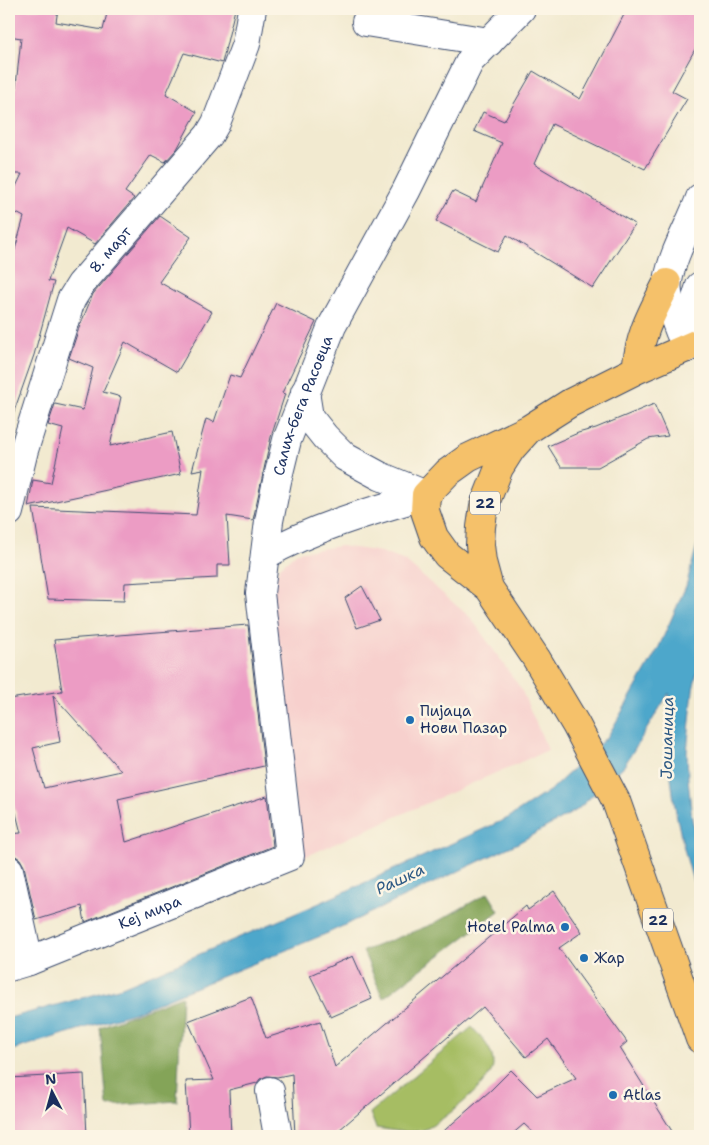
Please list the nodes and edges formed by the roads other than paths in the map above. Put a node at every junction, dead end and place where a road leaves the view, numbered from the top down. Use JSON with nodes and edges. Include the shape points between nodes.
{"nodes":[{"id":1,"x":252,"y":9,"type":"edge"},
{"id":2,"x":521,"y":9,"type":"edge"},
{"id":3,"x":366,"y":22,"type":"dead end"},
{"id":4,"x":480,"y":52,"type":"junction"},
{"id":5,"x":700,"y":198,"type":"edge"},
{"id":6,"x":667,"y":283,"type":"junction"},
{"id":7,"x":700,"y":286,"type":"edge"},
{"id":8,"x":693,"y":345,"type":"edge"},
{"id":9,"x":636,"y":370,"type":"junction"},
{"id":10,"x":305,"y":392,"type":"junction"},
{"id":11,"x":529,"y":429,"type":"junction"},
{"id":12,"x":426,"y":495,"type":"junction"},
{"id":13,"x":9,"y":512,"type":"edge"},
{"id":14,"x":265,"y":556,"type":"junction"},
{"id":15,"x":489,"y":588,"type":"junction"},
{"id":16,"x":290,"y":856,"type":"joint"},
{"id":17,"x":9,"y":870,"type":"edge"},
{"id":18,"x":19,"y":964,"type":"edge"},
{"id":19,"x":700,"y":1039,"type":"edge"},
{"id":20,"x":270,"y":1091,"type":"dead end"},
{"id":21,"x":278,"y":1136,"type":"edge"}],
"edges":[{"from":1,"to":13,"type":"street","name":"8. март","via":[[246,44],[216,123],[81,284],[72,300],[24,450]]},
{"from":2,"to":4,"type":"street","name":"Салих-бега Расовца"},
{"from":3,"to":4,"type":"street"},
{"from":4,"to":10,"type":"street","name":"Салих-бега Расовца","via":[[332,326]]},
{"from":5,"to":6,"type":"street"},
{"from":6,"to":8,"type":"street","via":[[675,324]]},
{"from":6,"to":9,"type":"main road","via":[[642,334]]},
{"from":7,"to":8,"type":"street","via":[[689,321]]},
{"from":8,"to":9,"type":"main road","number":"22"},
{"from":9,"to":11,"type":"main road","number":"22","via":[[570,403]]},
{"from":10,"to":12,"type":"street","via":[[309,417],[345,456],[380,476]]},
{"from":10,"to":14,"type":"street","name":"Салих-бега Расовца","via":[[287,440],[269,521]]},
{"from":11,"to":12,"type":"main road","number":"22","via":[[457,465]]},
{"from":11,"to":15,"type":"main road","number":"22","via":[[499,468],[484,506],[480,545]]},
{"from":12,"to":14,"type":"street","via":[[356,516]]},
{"from":12,"to":15,"type":"main road","number":"22","via":[[425,511],[434,537],[447,555]]},
{"from":14,"to":16,"type":"street","name":"Салих-бега Расовца","via":[[261,611]]},
{"from":15,"to":19,"type":"main road","number":"22","via":[[576,725],[616,801]]},
{"from":16,"to":18,"type":"street","name":"Кеј мира"},
{"from":17,"to":18,"type":"street"},
{"from":20,"to":21,"type":"street"}]}
